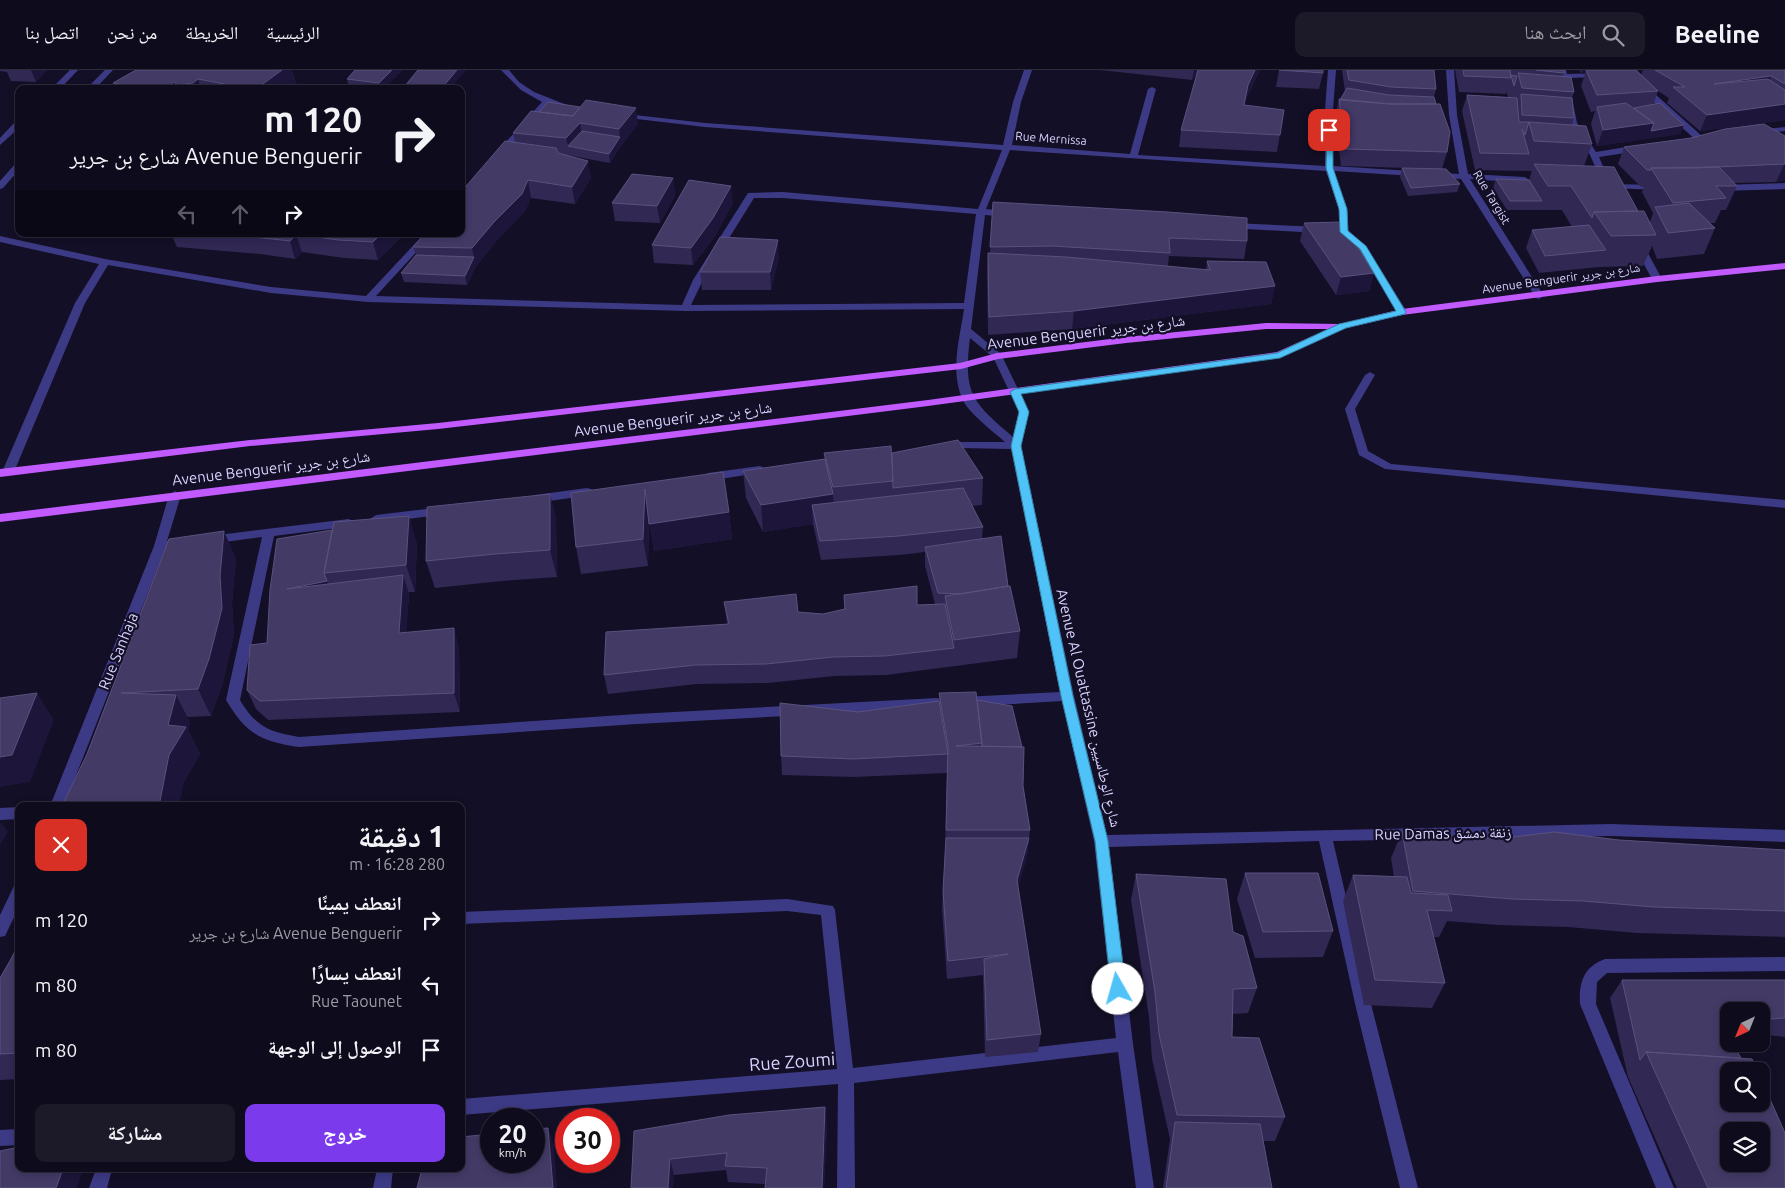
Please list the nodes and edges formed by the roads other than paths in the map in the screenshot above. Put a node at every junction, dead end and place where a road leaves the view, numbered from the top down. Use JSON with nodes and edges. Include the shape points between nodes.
{"nodes":[{"id":1,"x":74,"y":70,"type":"edge"},
{"id":2,"x":109,"y":70,"type":"edge"},
{"id":3,"x":505,"y":70,"type":"edge"},
{"id":4,"x":1028,"y":70,"type":"edge"},
{"id":5,"x":1332,"y":70,"type":"edge"},
{"id":6,"x":1450,"y":70,"type":"edge"},
{"id":7,"x":1528,"y":70,"type":"edge"},
{"id":8,"x":1563,"y":73,"type":"edge"},
{"id":9,"x":1609,"y":74,"type":"edge"},
{"id":10,"x":1635,"y":80,"type":"edge"},
{"id":11,"x":59,"y":85,"type":"edge"},
{"id":12,"x":94,"y":85,"type":"edge"},
{"id":13,"x":1152,"y":89,"type":"dead end"},
{"id":14,"x":546,"y":102,"type":"junction"},
{"id":15,"x":574,"y":107,"type":"edge"},
{"id":16,"x":610,"y":114,"type":"edge"},
{"id":17,"x":15,"y":127,"type":"edge"},
{"id":18,"x":1785,"y":129,"type":"edge"},
{"id":19,"x":1747,"y":133,"type":"edge"},
{"id":20,"x":1710,"y":138,"type":"edge"},
{"id":21,"x":1700,"y":139,"type":"junction"},
{"id":22,"x":1690,"y":140,"type":"edge"},
{"id":23,"x":0,"y":142,"type":"edge"},
{"id":24,"x":1652,"y":146,"type":"edge"},
{"id":25,"x":1007,"y":147,"type":"junction"},
{"id":26,"x":1594,"y":155,"type":"junction"},
{"id":27,"x":1134,"y":157,"type":"junction"},
{"id":28,"x":494,"y":161,"type":"edge"},
{"id":29,"x":1329,"y":168,"type":"junction"},
{"id":30,"x":15,"y":169,"type":"edge"},
{"id":31,"x":1464,"y":176,"type":"junction"},
{"id":32,"x":1531,"y":181,"type":"edge"},
{"id":33,"x":0,"y":186,"type":"edge"},
{"id":34,"x":1785,"y":186,"type":"edge"},
{"id":35,"x":1673,"y":188,"type":"edge"},
{"id":36,"x":1714,"y":188,"type":"edge"},
{"id":37,"x":981,"y":212,"type":"junction"},
{"id":38,"x":1019,"y":214,"type":"edge"},
{"id":39,"x":1219,"y":226,"type":"edge"},
{"id":40,"x":1334,"y":231,"type":"junction"},
{"id":41,"x":426,"y":237,"type":"edge"},
{"id":42,"x":1635,"y":237,"type":"edge"},
{"id":43,"x":0,"y":239,"type":"edge"},
{"id":44,"x":105,"y":262,"type":"junction"},
{"id":45,"x":1785,"y":266,"type":"edge"},
{"id":46,"x":1657,"y":279,"type":"junction"},
{"id":47,"x":1539,"y":296,"type":"junction"},
{"id":48,"x":368,"y":299,"type":"junction"},
{"id":49,"x":969,"y":306,"type":"junction"},
{"id":50,"x":686,"y":308,"type":"junction"},
{"id":51,"x":1402,"y":312,"type":"junction"},
{"id":52,"x":1343,"y":326,"type":"junction"},
{"id":53,"x":965,"y":329,"type":"junction"},
{"id":54,"x":997,"y":356,"type":"junction"},
{"id":55,"x":961,"y":366,"type":"junction"},
{"id":56,"x":1370,"y":375,"type":"dead end"},
{"id":57,"x":1015,"y":392,"type":"junction"},
{"id":58,"x":967,"y":398,"type":"junction"},
{"id":59,"x":1016,"y":446,"type":"junction"},
{"id":60,"x":930,"y":448,"type":"edge"},
{"id":61,"x":772,"y":469,"type":"edge"},
{"id":62,"x":4,"y":472,"type":"edge"},
{"id":63,"x":693,"y":479,"type":"edge"},
{"id":64,"x":594,"y":491,"type":"edge"},
{"id":65,"x":175,"y":495,"type":"junction"},
{"id":66,"x":526,"y":500,"type":"edge"},
{"id":67,"x":1785,"y":504,"type":"edge"},
{"id":68,"x":456,"y":509,"type":"edge"},
{"id":69,"x":0,"y":518,"type":"edge"},
{"id":70,"x":269,"y":533,"type":"junction"},
{"id":71,"x":160,"y":546,"type":"junction"},
{"id":72,"x":1067,"y":696,"type":"junction"},
{"id":73,"x":59,"y":802,"type":"edge"},
{"id":74,"x":15,"y":813,"type":"edge"},
{"id":75,"x":0,"y":814,"type":"edge"},
{"id":76,"x":1325,"y":835,"type":"junction"},
{"id":77,"x":1785,"y":836,"type":"edge"},
{"id":78,"x":1101,"y":841,"type":"junction"},
{"id":79,"x":15,"y":899,"type":"edge"},
{"id":80,"x":465,"y":918,"type":"edge"},
{"id":81,"x":0,"y":931,"type":"edge"},
{"id":82,"x":1785,"y":964,"type":"edge"},
{"id":83,"x":1125,"y":1044,"type":"junction"},
{"id":84,"x":846,"y":1077,"type":"junction"},
{"id":85,"x":465,"y":1107,"type":"edge"},
{"id":86,"x":15,"y":1137,"type":"edge"},
{"id":87,"x":0,"y":1138,"type":"edge"},
{"id":88,"x":103,"y":1172,"type":"edge"},
{"id":89,"x":385,"y":1172,"type":"edge"},
{"id":90,"x":98,"y":1188,"type":"edge"},
{"id":91,"x":382,"y":1188,"type":"edge"},
{"id":92,"x":846,"y":1188,"type":"edge"},
{"id":93,"x":1145,"y":1188,"type":"edge"},
{"id":94,"x":1409,"y":1188,"type":"edge"},
{"id":95,"x":1665,"y":1188,"type":"edge"}],
"edges":[{"from":1,"to":11,"type":"street"},
{"from":2,"to":12,"type":"street"},
{"from":3,"to":14,"type":"street","via":[[524,89]]},
{"from":4,"to":25,"type":"street"},
{"from":5,"to":29,"type":"street"},
{"from":6,"to":31,"type":"street","name":"Rue Targist"},
{"from":7,"to":8,"type":"street"},
{"from":8,"to":9,"type":"street"},
{"from":8,"to":26,"type":"street","via":[[1573,123]]},
{"from":10,"to":21,"type":"street"},
{"from":13,"to":27,"type":"street"},
{"from":14,"to":15,"type":"street"},
{"from":14,"to":28,"type":"street"},
{"from":16,"to":25,"type":"street","name":"Rue Mernissa","via":[[704,125]]},
{"from":17,"to":23,"type":"street"},
{"from":18,"to":19,"type":"street"},
{"from":20,"to":21,"type":"street"},
{"from":21,"to":22,"type":"street"},
{"from":24,"to":26,"type":"street"},
{"from":25,"to":27,"type":"street","name":"Rue Mernissa"},
{"from":25,"to":37,"type":"street"},
{"from":26,"to":35,"type":"street","via":[[1606,189]]},
{"from":27,"to":29,"type":"street","name":"Rue Mernissa"},
{"from":29,"to":31,"type":"street","name":"Rue Mernissa"},
{"from":29,"to":40,"type":"street","via":[[1343,209]]},
{"from":30,"to":33,"type":"street"},
{"from":31,"to":32,"type":"street","name":"Rue Mernissa"},
{"from":31,"to":47,"type":"street","name":"Rue Targist"},
{"from":34,"to":36,"type":"street"},
{"from":37,"to":38,"type":"street"},
{"from":37,"to":49,"type":"street"},
{"from":37,"to":50,"type":"street","via":[[751,195],[698,280]]},
{"from":39,"to":40,"type":"street"},
{"from":40,"to":51,"type":"street","via":[[1364,248]]},
{"from":41,"to":48,"type":"street"},
{"from":42,"to":46,"type":"street"},
{"from":43,"to":44,"type":"street"},
{"from":44,"to":48,"type":"street","via":[[271,290]]},
{"from":44,"to":62,"type":"street","via":[[80,303]]},
{"from":45,"to":46,"type":"main road","name":"Avenue Benguerir شارع بن جرير"},
{"from":46,"to":47,"type":"main road","name":"Avenue Benguerir شارع بن جرير"},
{"from":47,"to":51,"type":"main road","name":"Avenue Benguerir شارع بن جرير"},
{"from":48,"to":50,"type":"street"},
{"from":49,"to":50,"type":"street"},
{"from":49,"to":53,"type":"street"},
{"from":51,"to":52,"type":"main road","name":"Avenue Benguerir شارع بن جرير"},
{"from":52,"to":54,"type":"main road","name":"Avenue Benguerir شارع بن جرير","via":[[1266,326]]},
{"from":52,"to":57,"type":"main road","name":"Avenue Benguerir شارع بن جرير","via":[[1280,355]]},
{"from":53,"to":54,"type":"street","name":"Avenue Al Ouattassine شارع الوطاسيين"},
{"from":53,"to":55,"type":"street"},
{"from":54,"to":55,"type":"main road","name":"Avenue Benguerir شارع بن جرير"},
{"from":54,"to":57,"type":"street","name":"Avenue Al Ouattassine شارع الوطاسيين"},
{"from":55,"to":58,"type":"street"},
{"from":55,"to":62,"type":"main road","name":"Avenue Benguerir شارع بن جرير"},
{"from":56,"to":67,"type":"street","via":[[1350,409],[1363,453],[1389,467]]},
{"from":57,"to":58,"type":"main road","name":"Avenue Benguerir شارع بن جرير"},
{"from":57,"to":59,"type":"street","name":"Avenue Al Ouattassine شارع الوطاسيين","via":[[1024,412]]},
{"from":58,"to":59,"type":"street"},
{"from":58,"to":65,"type":"main road","name":"Avenue Benguerir شارع بن جرير"},
{"from":59,"to":60,"type":"street"},
{"from":59,"to":72,"type":"street","name":"Avenue Al Ouattassine شارع الوطاسيين"},
{"from":61,"to":63,"type":"street"},
{"from":64,"to":66,"type":"street"},
{"from":65,"to":69,"type":"main road","name":"Avenue Benguerir شارع بن جرير"},
{"from":65,"to":71,"type":"street","name":"Rue Sanhaja"},
{"from":68,"to":70,"type":"street"},
{"from":70,"to":71,"type":"street"},
{"from":70,"to":72,"type":"street","via":[[233,700],[243,718],[255,730],[275,739],[299,742],[637,718]]},
{"from":71,"to":73,"type":"street","name":"Rue Sanhaja"},
{"from":72,"to":78,"type":"street","name":"Avenue Al Ouattassine شارع الوطاسيين"},
{"from":74,"to":75,"type":"street"},
{"from":76,"to":77,"type":"street","name":"Rue Damas زنقة دمشق","via":[[1611,830]]},
{"from":76,"to":78,"type":"street","name":"Rue Damas زنقة دمشق"},
{"from":76,"to":94,"type":"street"},
{"from":78,"to":83,"type":"street","name":"Avenue Al Ouattassine شارع الوطاسيين"},
{"from":79,"to":81,"type":"street"},
{"from":80,"to":84,"type":"street","via":[[787,905],[828,910]]},
{"from":82,"to":95,"type":"street","via":[[1605,966],[1590,976],[1588,1004]]},
{"from":83,"to":84,"type":"street","name":"Rue Zoumi"},
{"from":83,"to":93,"type":"street","name":"Avenue Al Ouattassine شارع الوطاسيين"},
{"from":84,"to":85,"type":"street","name":"Rue Zoumi"},
{"from":84,"to":92,"type":"street"},
{"from":86,"to":87,"type":"street"},
{"from":88,"to":90,"type":"street"},
{"from":89,"to":91,"type":"street"}]}
